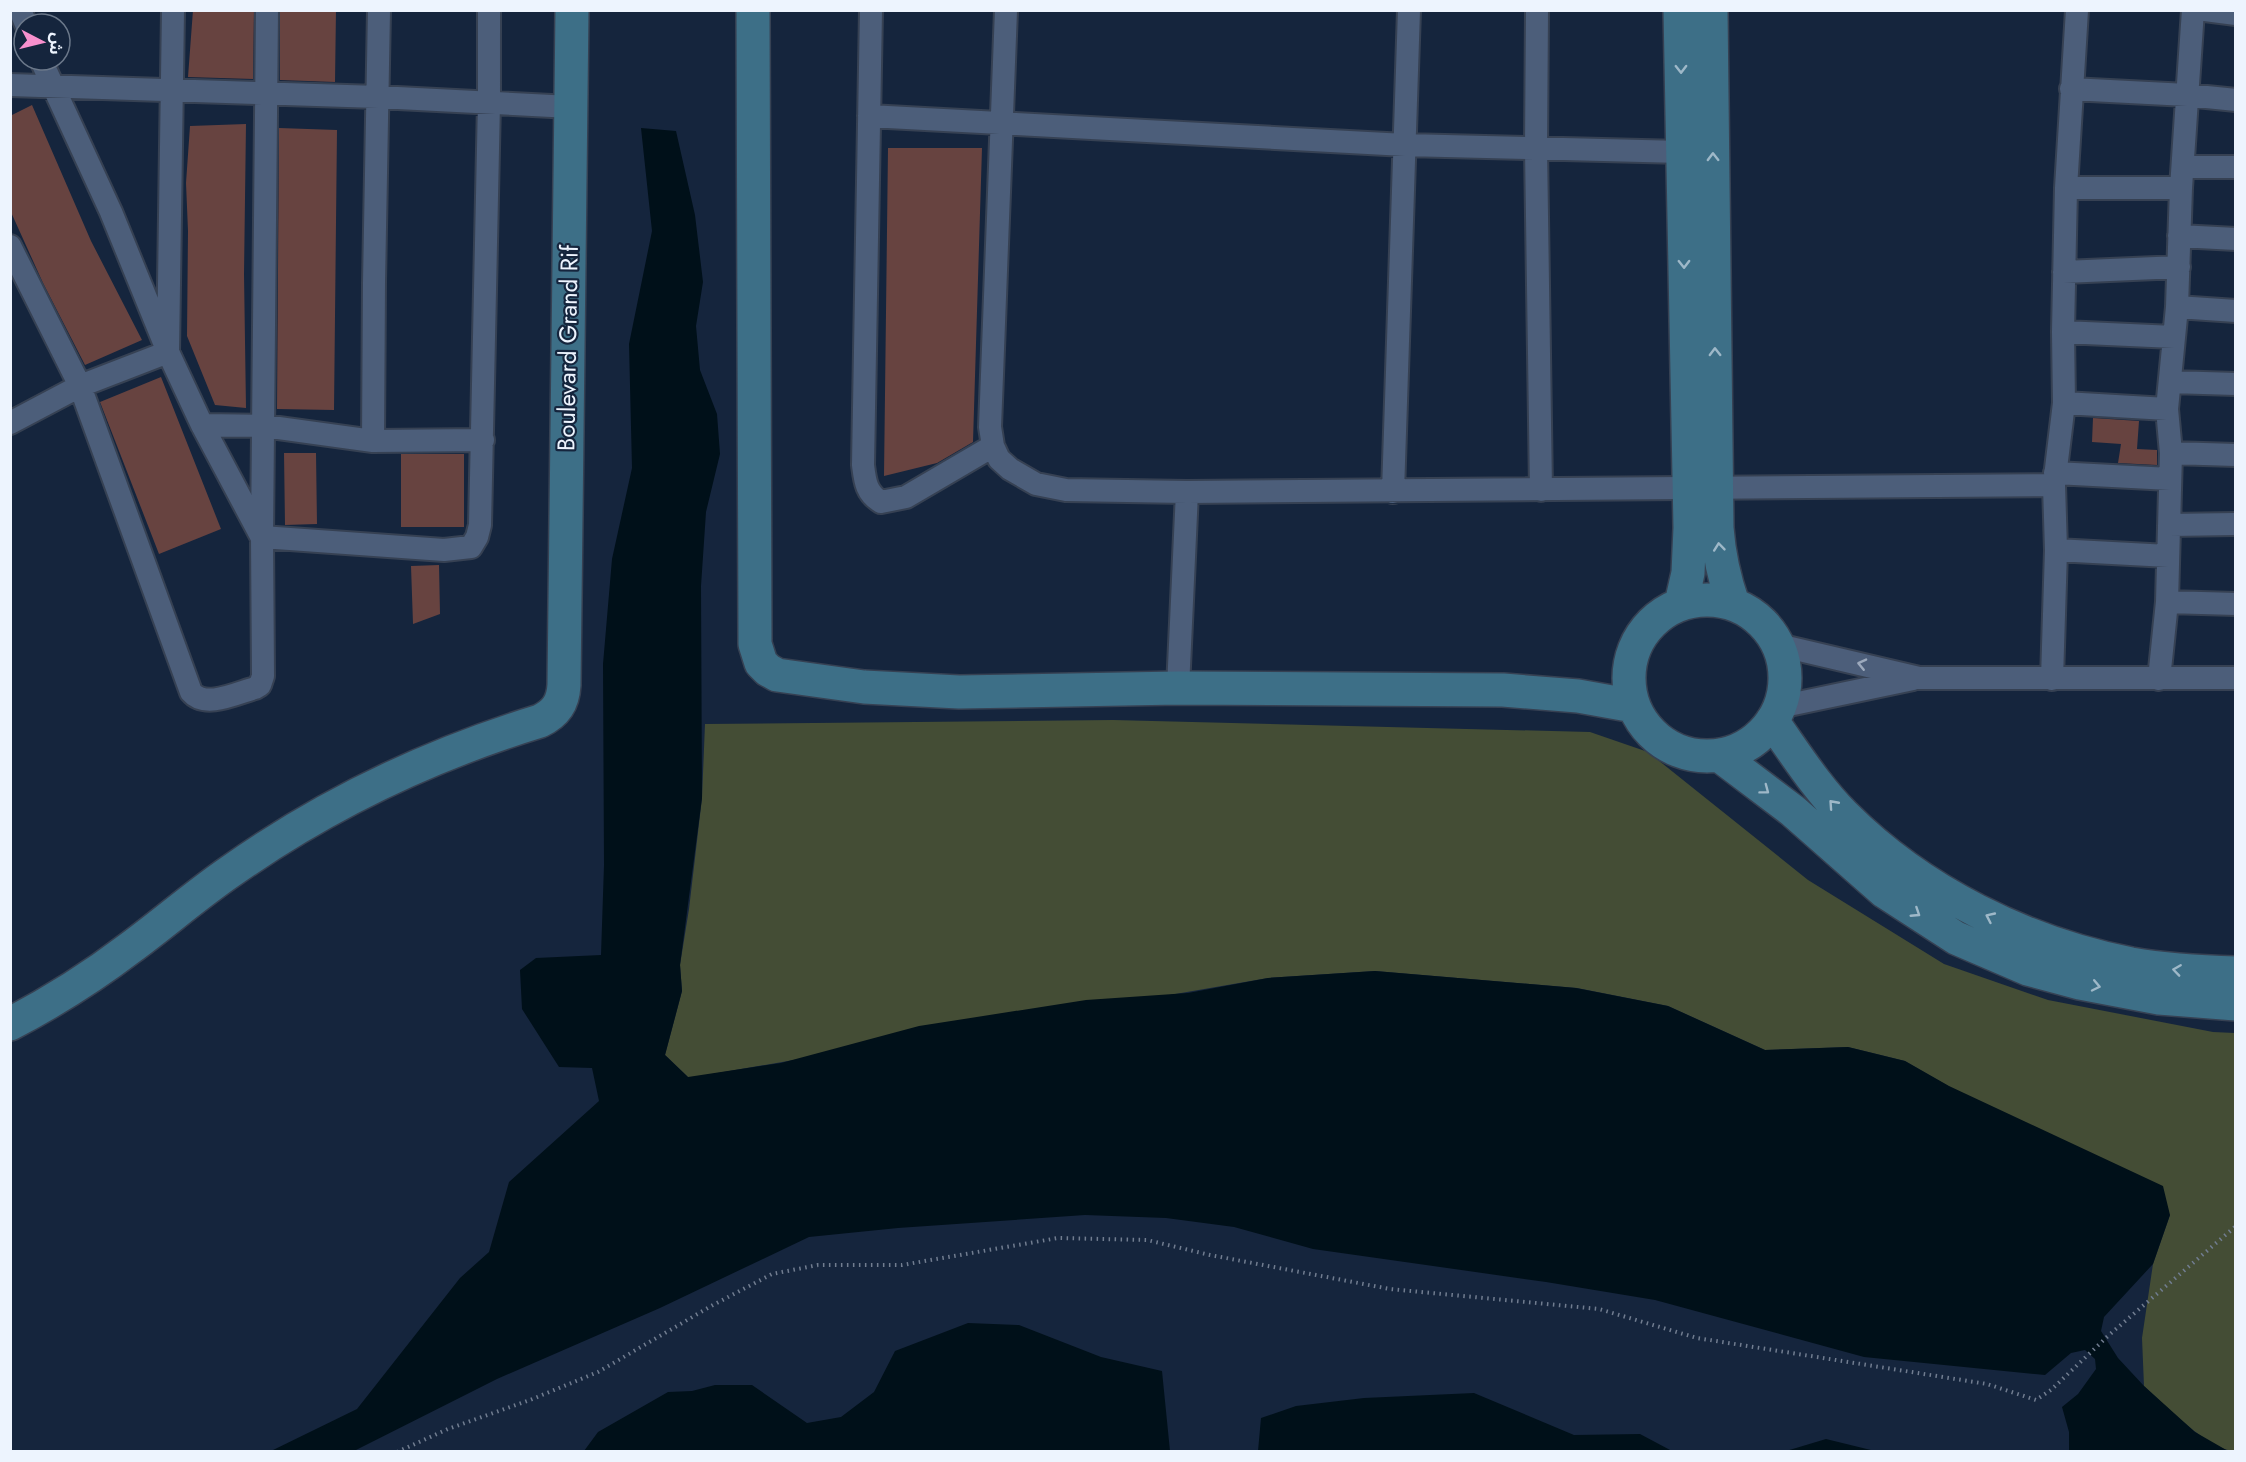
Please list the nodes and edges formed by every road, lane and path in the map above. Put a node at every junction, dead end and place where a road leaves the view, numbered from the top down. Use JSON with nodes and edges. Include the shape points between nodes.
{"nodes":[{"id":1,"x":173,"y":10,"type":"edge"},
{"id":2,"x":267,"y":10,"type":"edge"},
{"id":3,"x":379,"y":10,"type":"edge"},
{"id":4,"x":489,"y":10,"type":"edge"},
{"id":5,"x":572,"y":10,"type":"edge"},
{"id":6,"x":753,"y":10,"type":"edge"},
{"id":7,"x":871,"y":10,"type":"edge"},
{"id":8,"x":1006,"y":10,"type":"edge"},
{"id":9,"x":1409,"y":10,"type":"edge"},
{"id":10,"x":1537,"y":10,"type":"edge"},
{"id":11,"x":1680,"y":10,"type":"edge"},
{"id":12,"x":1711,"y":10,"type":"edge"},
{"id":13,"x":2077,"y":10,"type":"edge"},
{"id":14,"x":2193,"y":10,"type":"edge"},
{"id":15,"x":2205,"y":10,"type":"edge"},
{"id":16,"x":2235,"y":14,"type":"edge"},
{"id":17,"x":46,"y":72,"type":"edge"},
{"id":18,"x":10,"y":85,"type":"edge"},
{"id":19,"x":53,"y":87,"type":"junction"},
{"id":20,"x":172,"y":89,"type":"junction"},
{"id":21,"x":2072,"y":89,"type":"junction"},
{"id":22,"x":266,"y":92,"type":"junction"},
{"id":23,"x":2187,"y":95,"type":"junction"},
{"id":24,"x":378,"y":97,"type":"junction"},
{"id":25,"x":2235,"y":100,"type":"edge"},
{"id":26,"x":489,"y":102,"type":"junction"},
{"id":27,"x":571,"y":107,"type":"junction"},
{"id":28,"x":869,"y":116,"type":"junction"},
{"id":29,"x":1002,"y":122,"type":"junction"},
{"id":30,"x":1405,"y":145,"type":"junction"},
{"id":31,"x":1536,"y":148,"type":"junction"},
{"id":32,"x":1682,"y":152,"type":"junction"},
{"id":33,"x":2235,"y":167,"type":"edge"},
{"id":34,"x":2182,"y":178,"type":"junction"},
{"id":35,"x":2066,"y":188,"type":"junction"},
{"id":36,"x":2179,"y":237,"type":"junction"},
{"id":37,"x":2235,"y":239,"type":"edge"},
{"id":38,"x":10,"y":246,"type":"edge"},
{"id":39,"x":2179,"y":267,"type":"junction"},
{"id":40,"x":16,"y":270,"type":"edge"},
{"id":41,"x":2064,"y":272,"type":"junction"},
{"id":42,"x":2177,"y":307,"type":"junction"},
{"id":43,"x":2235,"y":311,"type":"edge"},
{"id":44,"x":2062,"y":332,"type":"junction"},
{"id":45,"x":2174,"y":337,"type":"junction"},
{"id":46,"x":168,"y":352,"type":"junction"},
{"id":47,"x":2171,"y":382,"type":"junction"},
{"id":48,"x":2235,"y":384,"type":"edge"},
{"id":49,"x":80,"y":386,"type":"junction"},
{"id":50,"x":2064,"y":403,"type":"junction"},
{"id":51,"x":2167,"y":409,"type":"junction"},
{"id":52,"x":10,"y":423,"type":"edge"},
{"id":53,"x":202,"y":425,"type":"junction"},
{"id":54,"x":264,"y":426,"type":"junction"},
{"id":55,"x":483,"y":440,"type":"junction"},
{"id":56,"x":373,"y":441,"type":"junction"},
{"id":57,"x":993,"y":446,"type":"junction"},
{"id":58,"x":2171,"y":453,"type":"junction"},
{"id":59,"x":2235,"y":455,"type":"edge"},
{"id":60,"x":2054,"y":479,"type":"junction"},
{"id":61,"x":2170,"y":479,"type":"junction"},
{"id":62,"x":1703,"y":488,"type":"junction"},
{"id":63,"x":1541,"y":490,"type":"junction"},
{"id":64,"x":1187,"y":492,"type":"junction"},
{"id":65,"x":1394,"y":492,"type":"junction"},
{"id":66,"x":2235,"y":524,"type":"edge"},
{"id":67,"x":2169,"y":525,"type":"junction"},
{"id":68,"x":262,"y":537,"type":"junction"},
{"id":69,"x":2056,"y":550,"type":"junction"},
{"id":70,"x":2168,"y":556,"type":"junction"},
{"id":71,"x":2167,"y":602,"type":"junction"},
{"id":72,"x":1682,"y":604,"type":"junction"},
{"id":73,"x":1733,"y":604,"type":"junction"},
{"id":74,"x":2235,"y":604,"type":"edge"},
{"id":75,"x":1778,"y":645,"type":"junction"},
{"id":76,"x":1918,"y":678,"type":"junction"},
{"id":77,"x":2235,"y":678,"type":"edge"},
{"id":78,"x":2052,"y":679,"type":"junction"},
{"id":79,"x":2159,"y":679,"type":"junction"},
{"id":80,"x":1178,"y":688,"type":"junction"},
{"id":81,"x":1634,"y":706,"type":"junction"},
{"id":82,"x":1776,"y":714,"type":"junction"},
{"id":83,"x":1719,"y":755,"type":"junction"},
{"id":84,"x":2235,"y":973,"type":"edge"},
{"id":85,"x":2235,"y":1004,"type":"edge"},
{"id":86,"x":10,"y":1024,"type":"edge"},
{"id":87,"x":2235,"y":1226,"type":"edge"},
{"id":88,"x":398,"y":1452,"type":"edge"}],
"edges":[{"from":1,"to":20,"type":"street"},
{"from":2,"to":22,"type":"street"},
{"from":3,"to":24,"type":"street"},
{"from":4,"to":26,"type":"street"},
{"from":5,"to":27,"type":"main road","name":"Boulevard Grand Rif"},
{"from":6,"to":80,"type":"main road","via":[[755,600],[757,654],[761,663],[787,678],[864,687],[948,692]]},
{"from":7,"to":28,"type":"street"},
{"from":8,"to":29,"type":"street"},
{"from":9,"to":30,"type":"street"},
{"from":10,"to":31,"type":"street"},
{"from":11,"to":32,"type":"main road","one_way":true},
{"from":62,"to":12,"type":"main road","one_way":true},
{"from":13,"to":21,"type":"street"},
{"from":14,"to":23,"type":"street"},
{"from":15,"to":16,"type":"street"},
{"from":17,"to":19,"type":"street"},
{"from":18,"to":19,"type":"street"},
{"from":19,"to":20,"type":"street"},
{"from":19,"to":46,"type":"street","via":[[111,212]]},
{"from":20,"to":22,"type":"street"},
{"from":20,"to":46,"type":"street"},
{"from":21,"to":23,"type":"street"},
{"from":21,"to":35,"type":"street"},
{"from":22,"to":24,"type":"street"},
{"from":22,"to":54,"type":"street"},
{"from":23,"to":25,"type":"street"},
{"from":23,"to":34,"type":"street"},
{"from":24,"to":26,"type":"street"},
{"from":24,"to":56,"type":"street"},
{"from":26,"to":27,"type":"street"},
{"from":26,"to":55,"type":"street"},
{"from":27,"to":86,"type":"main road","name":"Boulevard Grand Rif","via":[[564,685],[558,707],[550,716],[431,759],[327,810],[228,872],[92,975]]},
{"from":28,"to":29,"type":"street"},
{"from":28,"to":57,"type":"street","via":[[865,482],[869,492],[881,502],[906,497]]},
{"from":29,"to":30,"type":"street"},
{"from":29,"to":57,"type":"street","via":[[990,428]]},
{"from":30,"to":31,"type":"street"},
{"from":30,"to":65,"type":"street"},
{"from":31,"to":32,"type":"street"},
{"from":31,"to":63,"type":"street"},
{"from":32,"to":62,"type":"main road","one_way":true},
{"from":33,"to":34,"type":"street"},
{"from":34,"to":35,"type":"street"},
{"from":34,"to":36,"type":"street"},
{"from":35,"to":41,"type":"street"},
{"from":36,"to":37,"type":"street"},
{"from":36,"to":39,"type":"street"},
{"from":38,"to":40,"type":"street"},
{"from":39,"to":41,"type":"street"},
{"from":39,"to":42,"type":"street"},
{"from":40,"to":49,"type":"street"},
{"from":41,"to":44,"type":"street"},
{"from":42,"to":43,"type":"street"},
{"from":42,"to":45,"type":"street"},
{"from":44,"to":45,"type":"street"},
{"from":44,"to":50,"type":"street"},
{"from":45,"to":47,"type":"street"},
{"from":46,"to":49,"type":"street"},
{"from":46,"to":53,"type":"street"},
{"from":47,"to":48,"type":"street"},
{"from":47,"to":51,"type":"street"},
{"from":49,"to":52,"type":"street"},
{"from":49,"to":68,"type":"street","via":[[191,692],[198,698],[213,699],[255,688],[262,680]]},
{"from":50,"to":51,"type":"street"},
{"from":50,"to":60,"type":"street"},
{"from":51,"to":58,"type":"street"},
{"from":53,"to":54,"type":"street"},
{"from":53,"to":68,"type":"street"},
{"from":54,"to":56,"type":"street"},
{"from":54,"to":68,"type":"street"},
{"from":55,"to":56,"type":"street"},
{"from":55,"to":68,"type":"street","via":[[480,525],[471,547],[431,550]]},
{"from":57,"to":64,"type":"street","via":[[1010,469],[1051,488]]},
{"from":58,"to":59,"type":"street"},
{"from":58,"to":61,"type":"street"},
{"from":60,"to":61,"type":"street"},
{"from":60,"to":62,"type":"street"},
{"from":60,"to":69,"type":"street"},
{"from":61,"to":67,"type":"street"},
{"from":62,"to":63,"type":"street"},
{"from":62,"to":72,"type":"main road"},
{"from":73,"to":62,"type":"main road","one_way":true},
{"from":63,"to":65,"type":"street"},
{"from":64,"to":65,"type":"street"},
{"from":64,"to":80,"type":"street"},
{"from":66,"to":67,"type":"street"},
{"from":67,"to":70,"type":"street"},
{"from":69,"to":70,"type":"street"},
{"from":69,"to":78,"type":"street"},
{"from":70,"to":71,"type":"street"},
{"from":71,"to":74,"type":"street"},
{"from":71,"to":79,"type":"street"},
{"from":72,"to":73,"type":"main road","via":[[1707,600]]},
{"from":72,"to":81,"type":"main road","via":[[1649,626],[1638,643],[1629,676]]},
{"from":73,"to":75,"type":"main road","via":[[1767,627]]},
{"from":76,"to":75,"type":"street","one_way":true},
{"from":75,"to":82,"type":"main road","via":[[1785,676]]},
{"from":76,"to":78,"type":"street"},
{"from":76,"to":82,"type":"street"},
{"from":77,"to":79,"type":"street"},
{"from":78,"to":79,"type":"street"},
{"from":80,"to":81,"type":"main road","via":[[1512,691],[1578,696]]},
{"from":81,"to":83,"type":"main road","via":[[1662,741],[1699,756]]},
{"from":82,"to":83,"type":"main road","via":[[1758,737],[1740,749]]},
{"from":84,"to":82,"type":"main road","one_way":true,"via":[[2132,964],[2077,951],[1970,908],[1924,880],[1844,815],[1820,789]]},
{"from":83,"to":85,"type":"main road","one_way":true,"via":[[1793,811],[1885,892],[1956,938],[2028,969],[2080,983],[2160,998]]},
{"from":87,"to":88,"type":"path","via":[[2036,1400],[1987,1384],[1697,1338],[1599,1309],[1390,1289],[1147,1240],[1058,1238],[902,1265],[818,1265],[772,1274],[598,1372]]}]}
